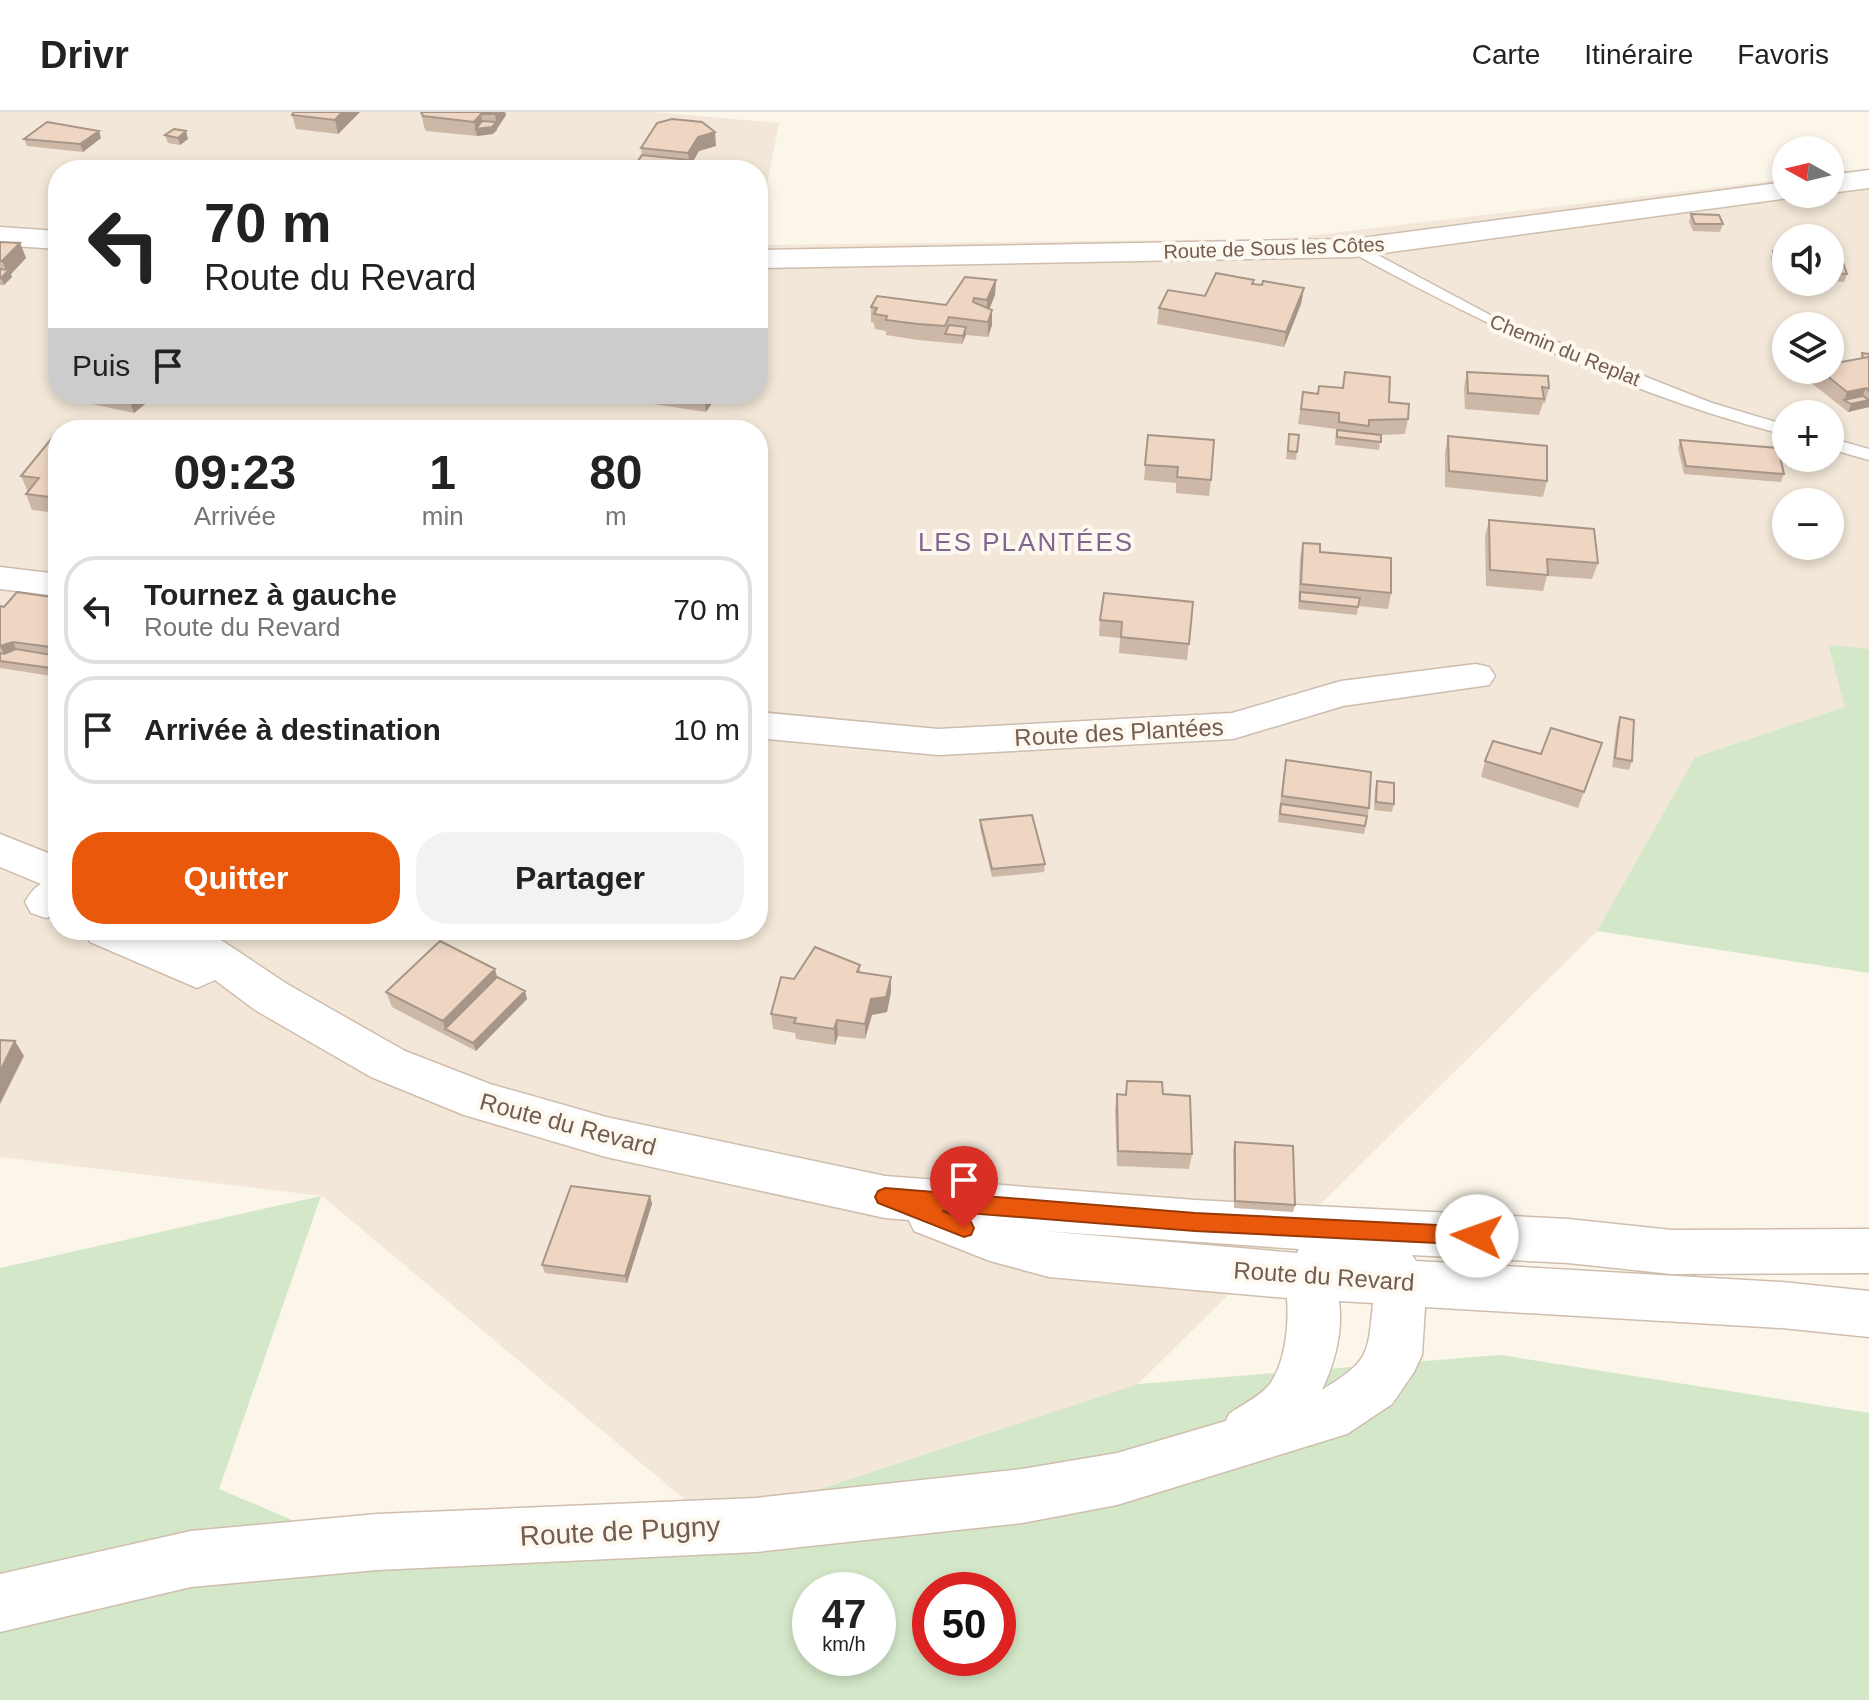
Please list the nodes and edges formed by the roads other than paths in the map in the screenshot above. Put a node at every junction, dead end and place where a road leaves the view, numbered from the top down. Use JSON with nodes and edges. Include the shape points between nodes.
{"nodes":[{"id":1,"x":1869,"y":179,"type":"edge"},
{"id":2,"x":1844,"y":182,"type":"edge"},
{"id":3,"x":1772,"y":193,"type":"edge"},
{"id":4,"x":0,"y":236,"type":"edge"},
{"id":5,"x":48,"y":239,"type":"edge"},
{"id":6,"x":1354,"y":248,"type":"junction"},
{"id":7,"x":768,"y":259,"type":"edge"},
{"id":8,"x":1772,"y":426,"type":"edge"},
{"id":9,"x":1844,"y":447,"type":"edge"},
{"id":10,"x":1869,"y":455,"type":"edge"},
{"id":11,"x":0,"y":578,"type":"edge"},
{"id":12,"x":48,"y":584,"type":"edge"},
{"id":13,"x":1476,"y":676,"type":"dead end"},
{"id":14,"x":768,"y":726,"type":"edge"},
{"id":15,"x":0,"y":849,"type":"edge"},
{"id":16,"x":0,"y":883,"type":"edge"},
{"id":17,"x":48,"y":888,"type":"edge"},
{"id":18,"x":48,"y":893,"type":"edge"},
{"id":19,"x":127,"y":940,"type":"edge"},
{"id":20,"x":186,"y":940,"type":"edge"},
{"id":21,"x":271,"y":997,"type":"junction"},
{"id":22,"x":885,"y":1197,"type":"junction"},
{"id":23,"x":1355,"y":1230,"type":"junction"},
{"id":24,"x":1869,"y":1251,"type":"edge"},
{"id":25,"x":1311,"y":1277,"type":"junction"},
{"id":26,"x":1401,"y":1282,"type":"junction"},
{"id":27,"x":1869,"y":1314,"type":"edge"},
{"id":28,"x":1237,"y":1441,"type":"junction"},
{"id":29,"x":0,"y":1603,"type":"edge"}],
"edges":[{"from":1,"to":2,"type":"street"},
{"from":3,"to":6,"type":"street","name":"Route de Sous les Côtes"},
{"from":4,"to":5,"type":"street"},
{"from":6,"to":7,"type":"street","name":"Route de Sous les Côtes"},
{"from":6,"to":8,"type":"lane","name":"Chemin du Replat","via":[[1486,319],[1706,407]]},
{"from":9,"to":10,"type":"lane"},
{"from":11,"to":12,"type":"street"},
{"from":13,"to":14,"type":"street","name":"Route des Plantées","via":[[1341,694],[1233,726],[938,742]]},
{"from":15,"to":17,"type":"street"},
{"from":16,"to":18,"type":"street"},
{"from":19,"to":21,"type":"street","name":"Route du Revard","via":[[180,966]]},
{"from":20,"to":21,"type":"street","name":"Route du Revard"},
{"from":21,"to":22,"type":"street","name":"Route du Revard","via":[[388,1064],[481,1101],[606,1137]]},
{"from":22,"to":23,"type":"street","name":"Route du Revard"},
{"from":22,"to":25,"type":"street","name":"Route du Revard","via":[[990,1239],[1049,1255]]},
{"from":23,"to":24,"type":"street","name":"Route du Revard","via":[[1672,1252]]},
{"from":23,"to":25,"type":"street","via":[[1326,1248]]},
{"from":23,"to":26,"type":"street","via":[[1383,1253]]},
{"from":25,"to":26,"type":"street","name":"Route du Revard"},
{"from":25,"to":28,"type":"street","name":"Route de Pugny","via":[[1315,1320],[1305,1368],[1288,1403]]},
{"from":26,"to":27,"type":"street","name":"Route du Revard"},
{"from":26,"to":28,"type":"street","name":"Route de Pugny","via":[[1395,1355],[1373,1387],[1328,1416]]},
{"from":28,"to":29,"type":"street","name":"Route de Pugny","via":[[1117,1479],[1022,1496],[756,1525],[377,1542],[191,1559]]}]}
